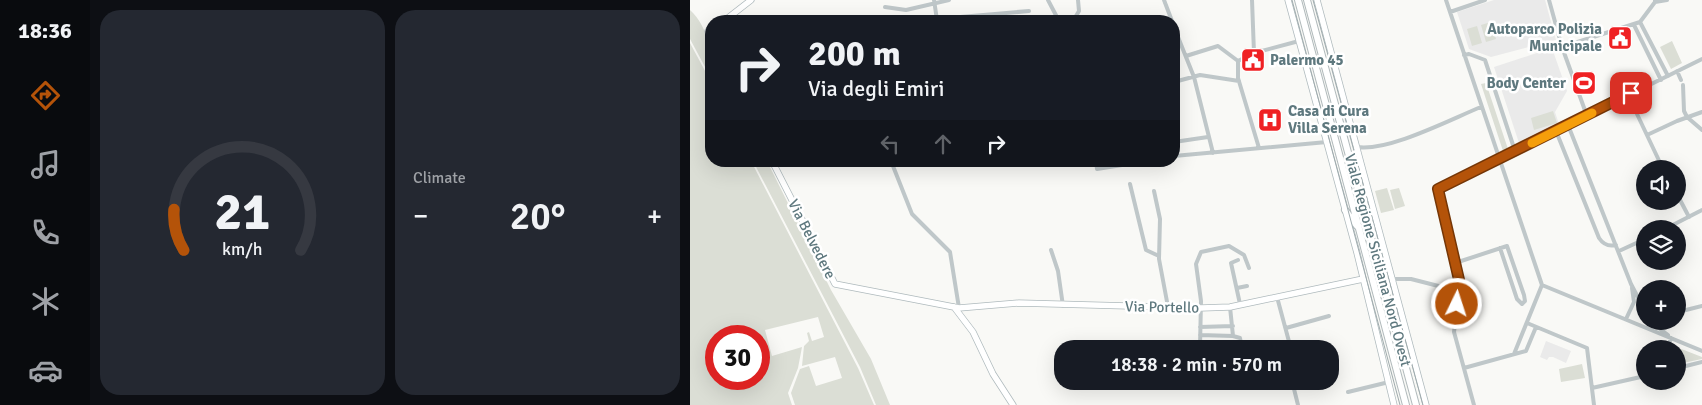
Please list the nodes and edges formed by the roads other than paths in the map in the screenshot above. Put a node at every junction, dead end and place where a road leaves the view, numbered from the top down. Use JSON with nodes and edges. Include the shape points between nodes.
{"nodes":[{"id":1,"x":751,"y":0,"type":"edge"},
{"id":2,"x":949,"y":0,"type":"edge"},
{"id":3,"x":1048,"y":0,"type":"edge"},
{"id":4,"x":1078,"y":0,"type":"edge"},
{"id":5,"x":1164,"y":0,"type":"edge"},
{"id":6,"x":1252,"y":0,"type":"edge"},
{"id":7,"x":1288,"y":0,"type":"edge"},
{"id":8,"x":1298,"y":0,"type":"edge"},
{"id":9,"x":1307,"y":0,"type":"edge"},
{"id":10,"x":1317,"y":0,"type":"edge"},
{"id":11,"x":1446,"y":0,"type":"edge"},
{"id":12,"x":1485,"y":0,"type":"edge"},
{"id":13,"x":1549,"y":0,"type":"edge"},
{"id":14,"x":1667,"y":0,"type":"edge"},
{"id":15,"x":1655,"y":1,"type":"edge"},
{"id":16,"x":934,"y":2,"type":"edge"},
{"id":17,"x":885,"y":7,"type":"dead end"},
{"id":18,"x":1029,"y":11,"type":"dead end"},
{"id":19,"x":1450,"y":12,"type":"junction"},
{"id":20,"x":732,"y":15,"type":"edge"},
{"id":21,"x":937,"y":15,"type":"edge"},
{"id":22,"x":989,"y":15,"type":"edge"},
{"id":23,"x":1056,"y":15,"type":"edge"},
{"id":24,"x":1077,"y":15,"type":"edge"},
{"id":25,"x":1170,"y":15,"type":"edge"},
{"id":26,"x":1640,"y":22,"type":"junction"},
{"id":27,"x":1634,"y":25,"type":"junction"},
{"id":28,"x":1300,"y":41,"type":"junction"},
{"id":29,"x":1180,"y":42,"type":"edge"},
{"id":30,"x":1562,"y":47,"type":"junction"},
{"id":31,"x":1254,"y":53,"type":"junction"},
{"id":32,"x":1464,"y":55,"type":"junction"},
{"id":33,"x":1186,"y":56,"type":"junction"},
{"id":34,"x":1702,"y":59,"type":"edge"},
{"id":35,"x":1238,"y":60,"type":"junction"},
{"id":36,"x":1677,"y":71,"type":"junction"},
{"id":37,"x":1668,"y":76,"type":"junction"},
{"id":38,"x":1194,"y":77,"type":"junction"},
{"id":39,"x":1180,"y":80,"type":"edge"},
{"id":40,"x":1661,"y":80,"type":"junction"},
{"id":41,"x":1681,"y":80,"type":"dead end"},
{"id":42,"x":1239,"y":81,"type":"junction"},
{"id":43,"x":1684,"y":85,"type":"dead end"},
{"id":44,"x":1628,"y":95,"type":"junction"},
{"id":45,"x":1481,"y":107,"type":"junction"},
{"id":46,"x":1702,"y":112,"type":"edge"},
{"id":47,"x":1587,"y":116,"type":"junction"},
{"id":48,"x":1687,"y":117,"type":"junction"},
{"id":49,"x":1568,"y":125,"type":"junction"},
{"id":50,"x":1702,"y":130,"type":"edge"},
{"id":51,"x":1556,"y":131,"type":"junction"},
{"id":52,"x":1647,"y":135,"type":"junction"},
{"id":53,"x":1208,"y":137,"type":"junction"},
{"id":54,"x":1180,"y":141,"type":"edge"},
{"id":55,"x":1327,"y":142,"type":"junction"},
{"id":56,"x":1357,"y":147,"type":"junction"},
{"id":57,"x":1259,"y":148,"type":"junction"},
{"id":58,"x":1515,"y":152,"type":"junction"},
{"id":59,"x":1213,"y":153,"type":"junction"},
{"id":60,"x":1180,"y":156,"type":"edge"},
{"id":61,"x":1499,"y":160,"type":"junction"},
{"id":62,"x":1659,"y":160,"type":"edge"},
{"id":63,"x":775,"y":167,"type":"edge"},
{"id":64,"x":893,"y":167,"type":"edge"},
{"id":65,"x":1097,"y":167,"type":"edge"},
{"id":66,"x":1110,"y":167,"type":"edge"},
{"id":67,"x":1130,"y":184,"type":"dead end"},
{"id":68,"x":1154,"y":191,"type":"dead end"},
{"id":69,"x":1345,"y":210,"type":"junction"},
{"id":70,"x":1685,"y":210,"type":"edge"},
{"id":71,"x":1702,"y":210,"type":"edge"},
{"id":72,"x":1689,"y":217,"type":"junction"},
{"id":73,"x":1683,"y":220,"type":"edge"},
{"id":74,"x":1359,"y":229,"type":"junction"},
{"id":75,"x":1636,"y":242,"type":"edge"},
{"id":76,"x":1616,"y":245,"type":"junction"},
{"id":77,"x":1500,"y":248,"type":"junction"},
{"id":78,"x":1051,"y":250,"type":"dead end"},
{"id":79,"x":1619,"y":251,"type":"junction"},
{"id":80,"x":1159,"y":256,"type":"junction"},
{"id":81,"x":1238,"y":260,"type":"dead end"},
{"id":82,"x":1455,"y":263,"type":"junction"},
{"id":83,"x":1249,"y":268,"type":"dead end"},
{"id":84,"x":1363,"y":279,"type":"junction"},
{"id":85,"x":1392,"y":279,"type":"junction"},
{"id":86,"x":1631,"y":284,"type":"junction"},
{"id":87,"x":1542,"y":285,"type":"junction"},
{"id":88,"x":1247,"y":286,"type":"dead end"},
{"id":89,"x":1237,"y":288,"type":"junction"},
{"id":90,"x":1458,"y":291,"type":"junction"},
{"id":91,"x":1636,"y":293,"type":"edge"},
{"id":92,"x":1277,"y":297,"type":"junction"},
{"id":93,"x":1240,"y":302,"type":"junction"},
{"id":94,"x":1634,"y":302,"type":"joint"},
{"id":95,"x":1063,"y":306,"type":"junction"},
{"id":96,"x":1230,"y":306,"type":"junction"},
{"id":97,"x":1702,"y":306,"type":"edge"},
{"id":98,"x":1168,"y":307,"type":"junction"},
{"id":99,"x":956,"y":308,"type":"junction"},
{"id":100,"x":1201,"y":308,"type":"junction"},
{"id":101,"x":1686,"y":310,"type":"edge"},
{"id":102,"x":1329,"y":316,"type":"dead end"},
{"id":103,"x":1401,"y":316,"type":"junction"},
{"id":104,"x":1626,"y":319,"type":"junction"},
{"id":105,"x":1527,"y":323,"type":"junction"},
{"id":106,"x":1233,"y":326,"type":"junction"},
{"id":107,"x":1200,"y":327,"type":"junction"},
{"id":108,"x":1536,"y":327,"type":"junction"},
{"id":109,"x":1286,"y":328,"type":"junction"},
{"id":110,"x":1661,"y":330,"type":"edge"},
{"id":111,"x":1650,"y":331,"type":"joint"},
{"id":112,"x":1200,"y":335,"type":"junction"},
{"id":113,"x":1233,"y":336,"type":"junction"},
{"id":114,"x":1671,"y":338,"type":"junction"},
{"id":115,"x":1200,"y":340,"type":"edge"},
{"id":116,"x":1240,"y":340,"type":"edge"},
{"id":117,"x":1288,"y":340,"type":"edge"},
{"id":118,"x":1401,"y":347,"type":"junction"},
{"id":119,"x":1702,"y":351,"type":"edge"},
{"id":120,"x":1514,"y":354,"type":"junction"},
{"id":121,"x":1702,"y":362,"type":"edge"},
{"id":122,"x":1686,"y":366,"type":"edge"},
{"id":123,"x":1464,"y":368,"type":"junction"},
{"id":124,"x":1636,"y":378,"type":"edge"},
{"id":125,"x":1389,"y":382,"type":"junction"},
{"id":126,"x":1592,"y":388,"type":"junction"},
{"id":127,"x":1294,"y":390,"type":"edge"},
{"id":128,"x":1348,"y":392,"type":"dead end"},
{"id":129,"x":1012,"y":405,"type":"edge"},
{"id":130,"x":1298,"y":405,"type":"edge"},
{"id":131,"x":1394,"y":405,"type":"edge"},
{"id":132,"x":1406,"y":405,"type":"edge"},
{"id":133,"x":1416,"y":405,"type":"edge"},
{"id":134,"x":1426,"y":405,"type":"edge"},
{"id":135,"x":1474,"y":405,"type":"edge"},
{"id":136,"x":1594,"y":405,"type":"edge"}],
"edges":[{"from":1,"to":20,"type":"street"},
{"from":2,"to":16,"type":"street"},
{"from":3,"to":23,"type":"street"},
{"from":4,"to":24,"type":"street"},
{"from":5,"to":25,"type":"street"},
{"from":6,"to":31,"type":"street"},
{"from":7,"to":28,"type":"street"},
{"from":8,"to":74,"type":"main road","name":"Viale Regione Siciliana Nord Ovest"},
{"from":9,"to":118,"type":"main road","name":"Viale Regione Siciliana Nord Ovest"},
{"from":10,"to":56,"type":"street","name":"Viale Regione Siciliana Nord Ovest"},
{"from":11,"to":19,"type":"street"},
{"from":12,"to":19,"type":"street"},
{"from":13,"to":30,"type":"street"},
{"from":14,"to":15,"type":"street"},
{"from":15,"to":26,"type":"street"},
{"from":16,"to":17,"type":"street","via":[[906,10]]},
{"from":16,"to":21,"type":"street"},
{"from":18,"to":22,"type":"street"},
{"from":19,"to":32,"type":"street"},
{"from":26,"to":27,"type":"street"},
{"from":26,"to":37,"type":"street"},
{"from":27,"to":30,"type":"street"},
{"from":27,"to":40,"type":"street"},
{"from":28,"to":31,"type":"street"},
{"from":28,"to":55,"type":"street"},
{"from":29,"to":33,"type":"street"},
{"from":30,"to":47,"type":"street"},
{"from":31,"to":35,"type":"street"},
{"from":32,"to":45,"type":"street"},
{"from":32,"to":58,"type":"street","via":[[1485,60]]},
{"from":33,"to":35,"type":"street","via":[[1218,46]]},
{"from":33,"to":38,"type":"street"},
{"from":34,"to":36,"type":"street"},
{"from":35,"to":42,"type":"street"},
{"from":36,"to":37,"type":"street"},
{"from":36,"to":41,"type":"street"},
{"from":37,"to":40,"type":"street"},
{"from":38,"to":39,"type":"street"},
{"from":38,"to":42,"type":"street","via":[[1217,76]]},
{"from":38,"to":53,"type":"street"},
{"from":40,"to":44,"type":"street"},
{"from":42,"to":57,"type":"street"},
{"from":43,"to":48,"type":"street","via":[[1684,112]]},
{"from":44,"to":47,"type":"street"},
{"from":44,"to":52,"type":"street"},
{"from":45,"to":56,"type":"street","via":[[1386,144]]},
{"from":45,"to":61,"type":"street"},
{"from":46,"to":48,"type":"street"},
{"from":47,"to":49,"type":"street"},
{"from":48,"to":50,"type":"street"},
{"from":48,"to":52,"type":"street"},
{"from":49,"to":51,"type":"street"},
{"from":49,"to":76,"type":"street"},
{"from":51,"to":58,"type":"street"},
{"from":51,"to":76,"type":"street","via":[[1599,238],[1610,246]]},
{"from":52,"to":62,"type":"street"},
{"from":53,"to":54,"type":"street"},
{"from":53,"to":59,"type":"street"},
{"from":55,"to":57,"type":"street"},
{"from":55,"to":69,"type":"street"},
{"from":56,"to":85,"type":"street","name":"Viale Regione Siciliana Nord Ovest"},
{"from":57,"to":59,"type":"street"},
{"from":58,"to":61,"type":"street"},
{"from":59,"to":60,"type":"street"},
{"from":61,"to":82,"type":"street","via":[[1438,189]]},
{"from":61,"to":87,"type":"street"},
{"from":63,"to":99,"type":"street","name":"Via Belvedere","via":[[835,284]]},
{"from":64,"to":99,"type":"street","via":[[912,214],[950,252]]},
{"from":65,"to":66,"type":"street"},
{"from":67,"to":80,"type":"street","via":[[1146,250]]},
{"from":68,"to":80,"type":"street","via":[[1160,219]]},
{"from":69,"to":74,"type":"main road"},
{"from":69,"to":84,"type":"street"},
{"from":70,"to":72,"type":"street"},
{"from":71,"to":72,"type":"street"},
{"from":72,"to":73,"type":"street"},
{"from":74,"to":132,"type":"main road","name":"Viale Regione Siciliana Nord Ovest"},
{"from":75,"to":79,"type":"street"},
{"from":76,"to":79,"type":"street"},
{"from":77,"to":77,"type":"street","via":[[1507,246],[1526,301],[1522,304],[1517,299]]},
{"from":77,"to":82,"type":"street"},
{"from":78,"to":95,"type":"street"},
{"from":79,"to":86,"type":"street"},
{"from":80,"to":98,"type":"street"},
{"from":81,"to":89,"type":"street","via":[[1231,263]]},
{"from":82,"to":90,"type":"street","via":[[1460,284]]},
{"from":83,"to":100,"type":"street","via":[[1244,255],[1229,246],[1201,252],[1196,264]]},
{"from":84,"to":92,"type":"street","name":"Via Portello"},
{"from":84,"to":125,"type":"street"},
{"from":85,"to":90,"type":"street","via":[[1411,279]]},
{"from":85,"to":103,"type":"street","name":"Viale Regione Siciliana Nord Ovest"},
{"from":86,"to":91,"type":"street"},
{"from":86,"to":94,"type":"street"},
{"from":87,"to":104,"type":"street"},
{"from":87,"to":105,"type":"street"},
{"from":88,"to":89,"type":"street"},
{"from":89,"to":93,"type":"street"},
{"from":90,"to":123,"type":"street","via":[[1454,332]]},
{"from":92,"to":93,"type":"street","name":"Via Portello"},
{"from":92,"to":109,"type":"street"},
{"from":93,"to":96,"type":"street","name":"Via Portello"},
{"from":94,"to":104,"type":"street"},
{"from":95,"to":98,"type":"street","name":"Via Portello"},
{"from":95,"to":99,"type":"street","name":"Via Portello","via":[[1019,303]]},
{"from":96,"to":100,"type":"street","name":"Via Portello"},
{"from":96,"to":106,"type":"street"},
{"from":97,"to":101,"type":"street"},
{"from":98,"to":100,"type":"street","name":"Via Portello"},
{"from":99,"to":129,"type":"street","via":[[973,332]]},
{"from":100,"to":107,"type":"street"},
{"from":102,"to":109,"type":"street"},
{"from":103,"to":118,"type":"main road"},
{"from":103,"to":134,"type":"street","name":"Viale Regione Siciliana Nord Ovest"},
{"from":104,"to":111,"type":"street"},
{"from":105,"to":108,"type":"street"},
{"from":105,"to":120,"type":"street"},
{"from":106,"to":107,"type":"street"},
{"from":106,"to":113,"type":"street"},
{"from":107,"to":112,"type":"street"},
{"from":108,"to":120,"type":"street","via":[[1526,351]]},
{"from":108,"to":126,"type":"street","via":[[1587,348]]},
{"from":109,"to":117,"type":"street"},
{"from":110,"to":114,"type":"street"},
{"from":111,"to":114,"type":"street"},
{"from":112,"to":113,"type":"street"},
{"from":112,"to":115,"type":"street"},
{"from":113,"to":116,"type":"street"},
{"from":114,"to":119,"type":"street"},
{"from":118,"to":133,"type":"main road","name":"Viale Regione Siciliana Nord Ovest"},
{"from":120,"to":123,"type":"street"},
{"from":121,"to":122,"type":"street"},
{"from":123,"to":135,"type":"street"},
{"from":124,"to":126,"type":"street"},
{"from":125,"to":128,"type":"street"},
{"from":125,"to":131,"type":"street"},
{"from":126,"to":136,"type":"street"},
{"from":127,"to":130,"type":"street"}]}
